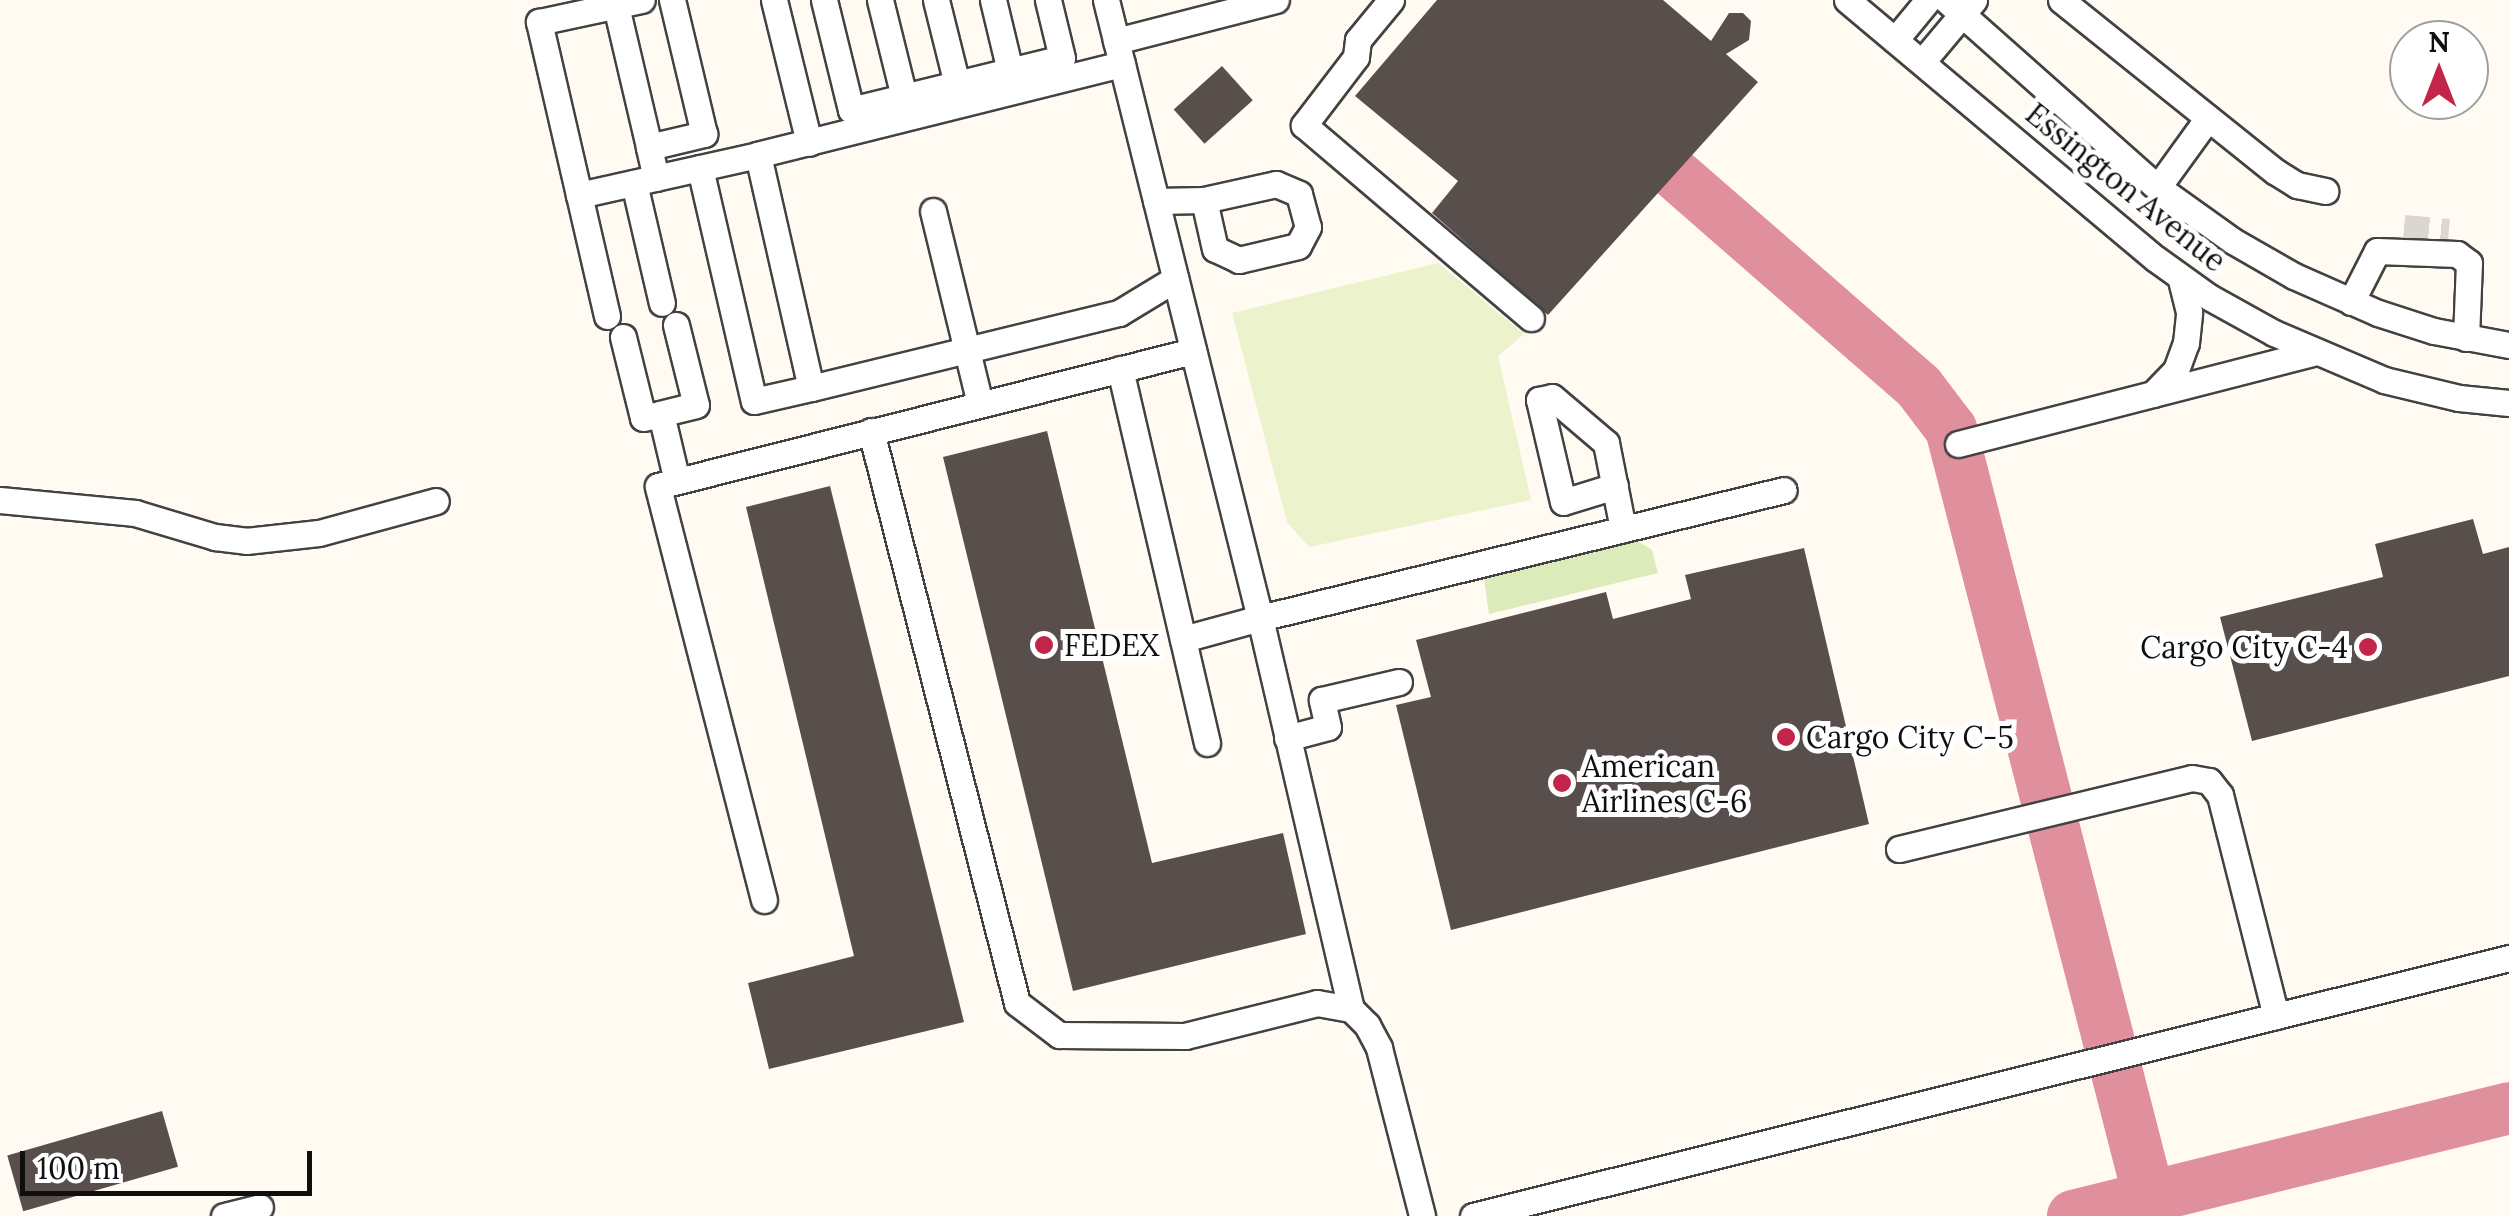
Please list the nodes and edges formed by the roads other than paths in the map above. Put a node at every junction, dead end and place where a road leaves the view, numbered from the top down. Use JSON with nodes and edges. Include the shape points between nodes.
{"nodes":[{"id":1,"x":672,"y":0,"type":"edge"},
{"id":2,"x":774,"y":0,"type":"edge"},
{"id":3,"x":824,"y":0,"type":"edge"},
{"id":4,"x":880,"y":0,"type":"edge"},
{"id":5,"x":936,"y":0,"type":"edge"},
{"id":6,"x":993,"y":0,"type":"edge"},
{"id":7,"x":1048,"y":0,"type":"edge"},
{"id":8,"x":1106,"y":0,"type":"edge"},
{"id":9,"x":1276,"y":0,"type":"edge"},
{"id":10,"x":1391,"y":0,"type":"edge"},
{"id":11,"x":1847,"y":0,"type":"edge"},
{"id":12,"x":1928,"y":0,"type":"edge"},
{"id":13,"x":2060,"y":0,"type":"edge"},
{"id":14,"x":629,"y":3,"type":"edge"},
{"id":15,"x":1961,"y":5,"type":"edge"},
{"id":16,"x":1185,"y":12,"type":"edge"},
{"id":17,"x":1895,"y":40,"type":"junction"},
{"id":18,"x":1119,"y":52,"type":"junction"},
{"id":19,"x":1922,"y":62,"type":"junction"},
{"id":20,"x":1010,"y":71,"type":"junction"},
{"id":21,"x":956,"y":84,"type":"junction"},
{"id":22,"x":904,"y":97,"type":"junction"},
{"id":23,"x":2208,"y":118,"type":"junction"},
{"id":24,"x":808,"y":143,"type":"junction"},
{"id":25,"x":650,"y":148,"type":"junction"},
{"id":26,"x":758,"y":155,"type":"junction"},
{"id":27,"x":700,"y":168,"type":"junction"},
{"id":28,"x":645,"y":180,"type":"junction"},
{"id":29,"x":2158,"y":187,"type":"junction"},
{"id":30,"x":2325,"y":192,"type":"dead end"},
{"id":31,"x":579,"y":195,"type":"junction"},
{"id":32,"x":1204,"y":200,"type":"dead end"},
{"id":33,"x":1156,"y":201,"type":"junction"},
{"id":34,"x":933,"y":210,"type":"dead end"},
{"id":35,"x":2404,"y":228,"type":"dead end"},
{"id":36,"x":2449,"y":230,"type":"dead end"},
{"id":37,"x":2377,"y":251,"type":"junction"},
{"id":38,"x":2469,"y":263,"type":"junction"},
{"id":39,"x":1175,"y":279,"type":"junction"},
{"id":40,"x":2182,"y":279,"type":"junction"},
{"id":41,"x":2351,"y":302,"type":"junction"},
{"id":42,"x":607,"y":316,"type":"dead end"},
{"id":43,"x":1530,"y":318,"type":"dead end"},
{"id":44,"x":623,"y":338,"type":"dead end"},
{"id":45,"x":2466,"y":338,"type":"junction"},
{"id":46,"x":2509,"y":345,"type":"edge"},
{"id":47,"x":966,"y":350,"type":"junction"},
{"id":48,"x":1193,"y":351,"type":"junction"},
{"id":49,"x":2316,"y":352,"type":"junction"},
{"id":50,"x":1120,"y":369,"type":"junction"},
{"id":51,"x":811,"y":388,"type":"junction"},
{"id":52,"x":2154,"y":394,"type":"junction"},
{"id":53,"x":2509,"y":403,"type":"edge"},
{"id":54,"x":980,"y":404,"type":"junction"},
{"id":55,"x":661,"y":414,"type":"junction"},
{"id":56,"x":871,"y":431,"type":"junction"},
{"id":57,"x":1958,"y":444,"type":"dead end"},
{"id":58,"x":677,"y":481,"type":"junction"},
{"id":59,"x":1615,"y":486,"type":"dead end"},
{"id":60,"x":1784,"y":490,"type":"dead end"},
{"id":61,"x":0,"y":500,"type":"edge"},
{"id":62,"x":436,"y":501,"type":"dead end"},
{"id":63,"x":1623,"y":529,"type":"junction"},
{"id":64,"x":1260,"y":618,"type":"junction"},
{"id":65,"x":1183,"y":638,"type":"junction"},
{"id":66,"x":1399,"y":682,"type":"dead end"},
{"id":67,"x":1287,"y":738,"type":"junction"},
{"id":68,"x":1207,"y":744,"type":"dead end"},
{"id":69,"x":1898,"y":849,"type":"dead end"},
{"id":70,"x":764,"y":900,"type":"dead end"},
{"id":71,"x":2509,"y":958,"type":"edge"},
{"id":72,"x":1351,"y":1009,"type":"junction"},
{"id":73,"x":2276,"y":1016,"type":"junction"},
{"id":74,"x":260,"y":1207,"type":"dead end"},
{"id":75,"x":224,"y":1216,"type":"edge"},
{"id":76,"x":1422,"y":1216,"type":"edge"},
{"id":77,"x":1473,"y":1216,"type":"edge"}],
"edges":[{"from":1,"to":25,"type":"street","via":[[704,134]]},
{"from":2,"to":24,"type":"street"},
{"from":3,"to":22,"type":"street","via":[[851,110]]},
{"from":4,"to":22,"type":"street"},
{"from":5,"to":21,"type":"street"},
{"from":6,"to":20,"type":"street"},
{"from":7,"to":20,"type":"street","via":[[1062,58]]},
{"from":8,"to":18,"type":"street"},
{"from":9,"to":16,"type":"street"},
{"from":10,"to":43,"type":"street","via":[[1304,126]]},
{"from":11,"to":17,"type":"street","name":"Essington Avenue"},
{"from":12,"to":17,"type":"street"},
{"from":13,"to":23,"type":"street"},
{"from":14,"to":25,"type":"street"},
{"from":14,"to":31,"type":"street","via":[[539,22]]},
{"from":15,"to":19,"type":"street"},
{"from":15,"to":29,"type":"street"},
{"from":16,"to":18,"type":"street"},
{"from":17,"to":19,"type":"street","name":"Essington Avenue"},
{"from":18,"to":24,"type":"street"},
{"from":18,"to":33,"type":"street"},
{"from":19,"to":40,"type":"street","name":"Essington Avenue"},
{"from":20,"to":21,"type":"street"},
{"from":21,"to":22,"type":"street"},
{"from":23,"to":29,"type":"street"},
{"from":23,"to":30,"type":"street","via":[[2286,180]]},
{"from":24,"to":26,"type":"street"},
{"from":25,"to":28,"type":"street"},
{"from":26,"to":27,"type":"street"},
{"from":26,"to":51,"type":"street"},
{"from":27,"to":28,"type":"street"},
{"from":27,"to":51,"type":"street","via":[[754,401]]},
{"from":28,"to":31,"type":"street"},
{"from":28,"to":55,"type":"street","via":[[670,314],[696,406]]},
{"from":29,"to":41,"type":"street","via":[[2232,241]]},
{"from":31,"to":42,"type":"street"},
{"from":32,"to":33,"type":"street"},
{"from":33,"to":39,"type":"street"},
{"from":34,"to":47,"type":"street"},
{"from":35,"to":37,"type":"street"},
{"from":36,"to":38,"type":"street"},
{"from":37,"to":38,"type":"street","via":[[2456,254]]},
{"from":37,"to":41,"type":"street"},
{"from":38,"to":45,"type":"street"},
{"from":39,"to":47,"type":"street","via":[[1119,314]]},
{"from":39,"to":48,"type":"street"},
{"from":40,"to":49,"type":"street","name":"Essington Avenue"},
{"from":40,"to":52,"type":"street","via":[[2186,343],[2176,370]]},
{"from":41,"to":45,"type":"street"},
{"from":44,"to":55,"type":"street","via":[[643,418]]},
{"from":45,"to":46,"type":"street"},
{"from":47,"to":51,"type":"street"},
{"from":47,"to":54,"type":"street"},
{"from":48,"to":50,"type":"street"},
{"from":48,"to":64,"type":"street"},
{"from":49,"to":52,"type":"street"},
{"from":49,"to":53,"type":"street","name":"Essington Avenue","via":[[2425,391]]},
{"from":50,"to":54,"type":"street"},
{"from":50,"to":65,"type":"street"},
{"from":52,"to":57,"type":"street"},
{"from":54,"to":56,"type":"street"},
{"from":55,"to":58,"type":"street"},
{"from":56,"to":58,"type":"street"},
{"from":56,"to":72,"type":"street","via":[[1017,1003],[1059,1035],[1185,1036],[1317,1003]]},
{"from":58,"to":70,"type":"street","via":[[658,486]]},
{"from":59,"to":63,"type":"street"},
{"from":60,"to":63,"type":"street"},
{"from":61,"to":62,"type":"street","via":[[135,513],[246,542],[320,533]]},
{"from":63,"to":64,"type":"street"},
{"from":64,"to":65,"type":"street"},
{"from":64,"to":67,"type":"street"},
{"from":65,"to":68,"type":"street"},
{"from":66,"to":67,"type":"street","via":[[1322,700],[1328,727]]},
{"from":67,"to":72,"type":"street"},
{"from":69,"to":73,"type":"street","via":[[2192,778],[2209,781],[2220,794]]},
{"from":71,"to":73,"type":"street"},
{"from":72,"to":76,"type":"street","via":[[1380,1048]]},
{"from":73,"to":77,"type":"street"},
{"from":74,"to":75,"type":"street"}]}
